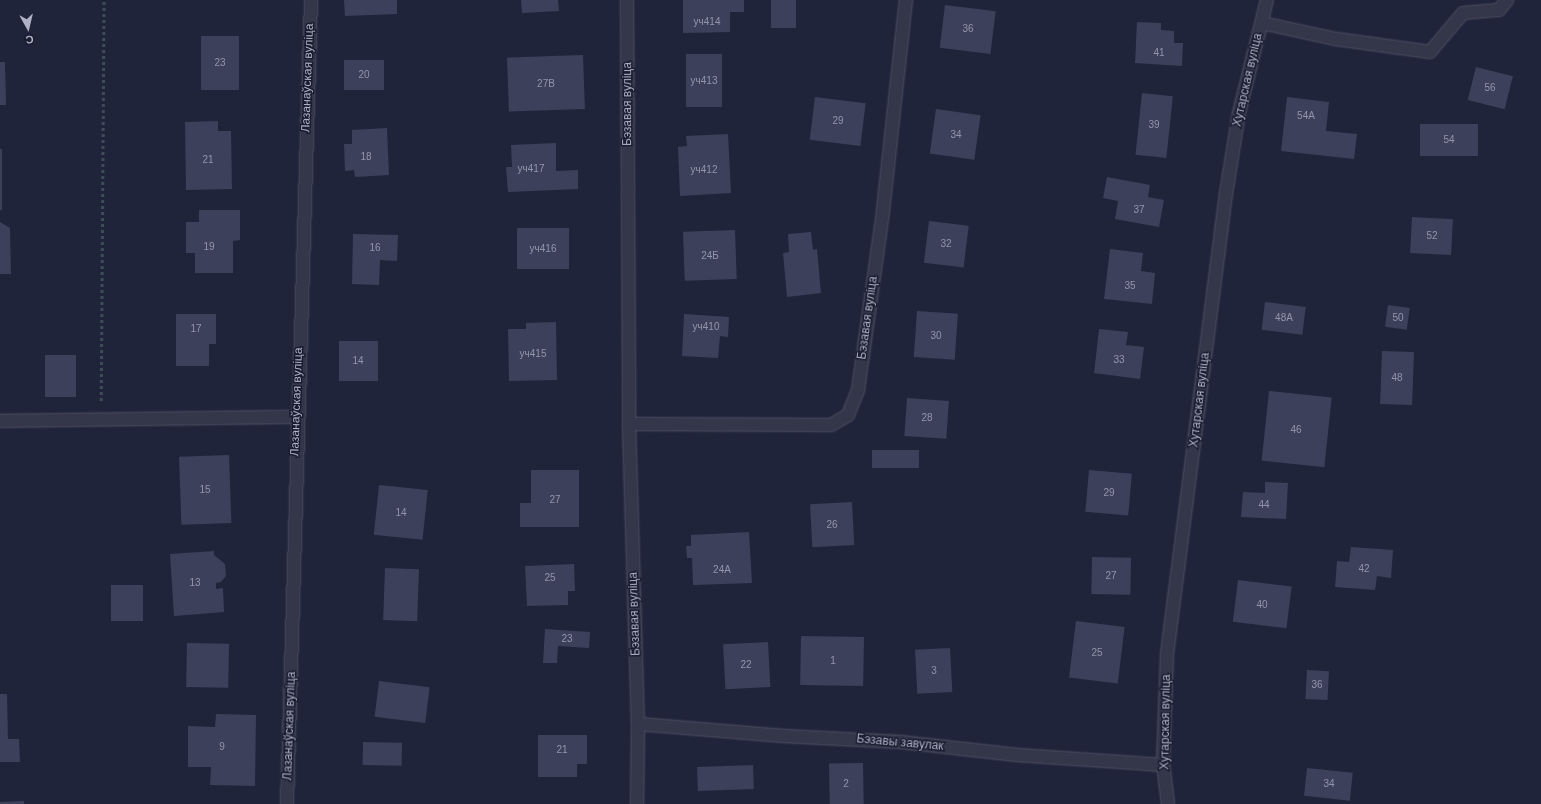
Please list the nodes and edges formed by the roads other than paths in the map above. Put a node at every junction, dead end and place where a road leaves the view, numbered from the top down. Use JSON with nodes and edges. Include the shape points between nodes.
{"nodes":[{"id":1,"x":311,"y":0,"type":"edge"},
{"id":2,"x":627,"y":0,"type":"edge"},
{"id":3,"x":906,"y":0,"type":"edge"},
{"id":4,"x":1267,"y":0,"type":"edge"},
{"id":5,"x":1507,"y":0,"type":"edge"},
{"id":6,"x":1262,"y":23,"type":"junction"},
{"id":7,"x":297,"y":417,"type":"junction"},
{"id":8,"x":0,"y":420,"type":"edge"},
{"id":9,"x":630,"y":424,"type":"junction"},
{"id":10,"x":638,"y":724,"type":"junction"},
{"id":11,"x":1163,"y":765,"type":"junction"},
{"id":12,"x":287,"y":804,"type":"edge"},
{"id":13,"x":637,"y":804,"type":"edge"},
{"id":14,"x":1168,"y":804,"type":"edge"}],
"edges":[{"from":1,"to":7,"type":"street","name":"Лазанаўская вуліца"},
{"from":2,"to":9,"type":"street","name":"Бэзавая вуліца"},
{"from":3,"to":9,"type":"street","name":"Бэзавая вуліца","via":[[883,211],[858,390],[848,415],[831,425]]},
{"from":4,"to":6,"type":"street","name":"Хутарская вуліца"},
{"from":5,"to":6,"type":"street","via":[[1499,10],[1463,13],[1430,52],[1336,38]]},
{"from":6,"to":11,"type":"street","name":"Хутарская вуліца","via":[[1239,114],[1224,210],[1167,654]]},
{"from":7,"to":8,"type":"street"},
{"from":7,"to":12,"type":"street","name":"Лазанаўская вуліца"},
{"from":9,"to":10,"type":"street","name":"Бэзавая вуліца"},
{"from":10,"to":11,"type":"street","name":"Бэзавы завулак","via":[[784,736],[901,742],[1017,755]]},
{"from":10,"to":13,"type":"street","name":"Бэзавая вуліца"},
{"from":11,"to":14,"type":"street","name":"Хутарская вуліца"}]}
